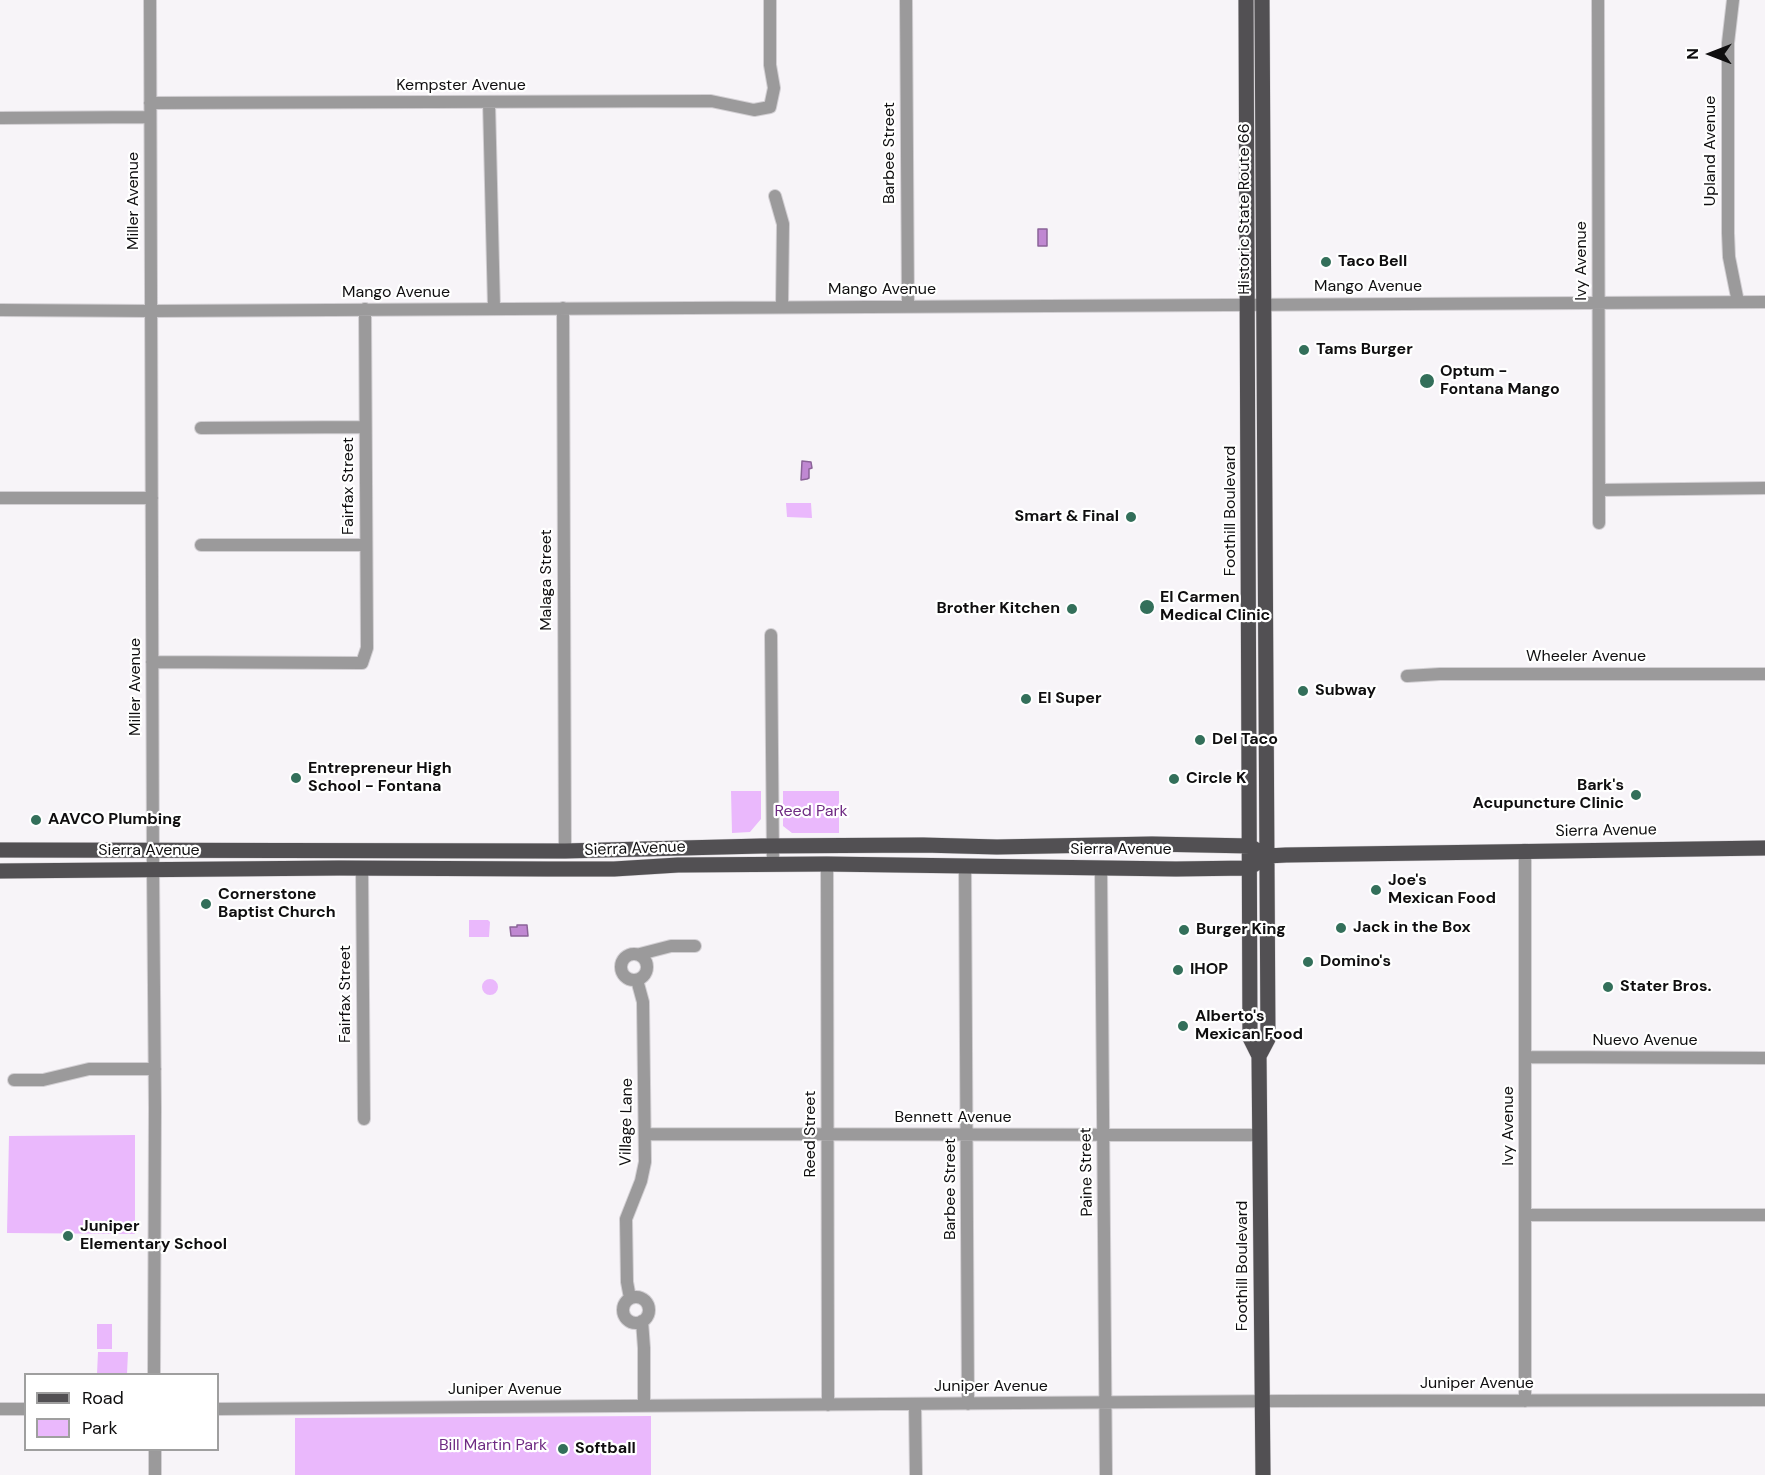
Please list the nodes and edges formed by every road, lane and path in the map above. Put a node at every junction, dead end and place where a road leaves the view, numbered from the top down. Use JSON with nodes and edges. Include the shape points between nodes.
{"nodes":[{"id":1,"x":150,"y":0,"type":"edge"},
{"id":2,"x":770,"y":0,"type":"edge"},
{"id":3,"x":906,"y":0,"type":"edge"},
{"id":4,"x":1246,"y":0,"type":"edge"},
{"id":5,"x":1262,"y":0,"type":"edge"},
{"id":6,"x":1598,"y":0,"type":"edge"},
{"id":7,"x":1732,"y":0,"type":"edge"},
{"id":8,"x":1247,"y":59,"type":"junction"},
{"id":9,"x":1262,"y":59,"type":"junction"},
{"id":10,"x":489,"y":102,"type":"junction"},
{"id":11,"x":150,"y":103,"type":"junction"},
{"id":12,"x":150,"y":117,"type":"junction"},
{"id":13,"x":0,"y":118,"type":"edge"},
{"id":14,"x":775,"y":196,"type":"dead end"},
{"id":15,"x":1738,"y":302,"type":"junction"},
{"id":16,"x":1765,"y":302,"type":"edge"},
{"id":17,"x":1599,"y":303,"type":"junction"},
{"id":18,"x":1248,"y":304,"type":"junction"},
{"id":19,"x":1264,"y":304,"type":"junction"},
{"id":20,"x":908,"y":306,"type":"junction"},
{"id":21,"x":782,"y":307,"type":"junction"},
{"id":22,"x":563,"y":308,"type":"junction"},
{"id":23,"x":365,"y":309,"type":"junction"},
{"id":24,"x":494,"y":309,"type":"junction"},
{"id":25,"x":0,"y":310,"type":"edge"},
{"id":26,"x":151,"y":310,"type":"junction"},
{"id":27,"x":365,"y":427,"type":"junction"},
{"id":28,"x":201,"y":428,"type":"dead end"},
{"id":29,"x":1765,"y":488,"type":"edge"},
{"id":30,"x":1600,"y":490,"type":"junction"},
{"id":31,"x":0,"y":498,"type":"edge"},
{"id":32,"x":152,"y":498,"type":"junction"},
{"id":33,"x":1599,"y":523,"type":"dead end"},
{"id":34,"x":201,"y":545,"type":"dead end"},
{"id":35,"x":365,"y":545,"type":"junction"},
{"id":36,"x":771,"y":635,"type":"dead end"},
{"id":37,"x":152,"y":662,"type":"junction"},
{"id":38,"x":1765,"y":674,"type":"edge"},
{"id":39,"x":1407,"y":676,"type":"dead end"},
{"id":40,"x":773,"y":846,"type":"junction"},
{"id":41,"x":1250,"y":846,"type":"junction"},
{"id":42,"x":1765,"y":848,"type":"edge"},
{"id":43,"x":0,"y":850,"type":"edge"},
{"id":44,"x":153,"y":850,"type":"junction"},
{"id":45,"x":1525,"y":850,"type":"junction"},
{"id":46,"x":565,"y":851,"type":"junction"},
{"id":47,"x":1267,"y":856,"type":"junction"},
{"id":48,"x":827,"y":864,"type":"junction"},
{"id":49,"x":773,"y":865,"type":"junction"},
{"id":50,"x":965,"y":866,"type":"junction"},
{"id":51,"x":1249,"y":868,"type":"junction"},
{"id":52,"x":153,"y":869,"type":"junction"},
{"id":53,"x":362,"y":869,"type":"junction"},
{"id":54,"x":1101,"y":869,"type":"junction"},
{"id":55,"x":0,"y":871,"type":"edge"},
{"id":56,"x":695,"y":946,"type":"dead end"},
{"id":57,"x":640,"y":954,"type":"junction"},
{"id":58,"x":637,"y":980,"type":"junction"},
{"id":59,"x":1259,"y":1056,"type":"junction"},
{"id":60,"x":1525,"y":1058,"type":"junction"},
{"id":61,"x":1765,"y":1058,"type":"edge"},
{"id":62,"x":154,"y":1070,"type":"junction"},
{"id":63,"x":14,"y":1080,"type":"dead end"},
{"id":64,"x":364,"y":1119,"type":"dead end"},
{"id":65,"x":645,"y":1134,"type":"junction"},
{"id":66,"x":827,"y":1134,"type":"junction"},
{"id":67,"x":967,"y":1135,"type":"junction"},
{"id":68,"x":1103,"y":1135,"type":"junction"},
{"id":69,"x":1260,"y":1135,"type":"junction"},
{"id":70,"x":1525,"y":1215,"type":"junction"},
{"id":71,"x":1765,"y":1215,"type":"edge"},
{"id":72,"x":154,"y":1373,"type":"edge"},
{"id":73,"x":1765,"y":1400,"type":"edge"},
{"id":74,"x":1263,"y":1401,"type":"junction"},
{"id":75,"x":1525,"y":1401,"type":"junction"},
{"id":76,"x":1106,"y":1403,"type":"junction"},
{"id":77,"x":915,"y":1404,"type":"junction"},
{"id":78,"x":968,"y":1404,"type":"junction"},
{"id":79,"x":828,"y":1405,"type":"junction"},
{"id":80,"x":644,"y":1406,"type":"junction"},
{"id":81,"x":0,"y":1409,"type":"edge"},
{"id":82,"x":24,"y":1409,"type":"edge"},
{"id":83,"x":219,"y":1409,"type":"edge"},
{"id":84,"x":155,"y":1451,"type":"edge"},
{"id":85,"x":155,"y":1475,"type":"edge"},
{"id":86,"x":916,"y":1475,"type":"edge"},
{"id":87,"x":1106,"y":1475,"type":"edge"},
{"id":88,"x":1263,"y":1475,"type":"edge"}],
"edges":[{"from":1,"to":11,"type":"street","name":"Miller Avenue"},
{"from":2,"to":10,"type":"street","name":"Kempster Avenue","via":[[774,88],[770,107],[754,110],[711,101]]},
{"from":3,"to":20,"type":"street","name":"Barbee Street"},
{"from":4,"to":8,"type":"main road","name":"Foothill Boulevard"},
{"from":5,"to":9,"type":"main road"},
{"from":6,"to":17,"type":"street","name":"Ivy Avenue"},
{"from":7,"to":15,"type":"street","name":"Upland Avenue","via":[[1728,43],[1728,233]]},
{"from":8,"to":9,"type":"main road"},
{"from":8,"to":18,"type":"main road","name":"Foothill Boulevard"},
{"from":9,"to":19,"type":"main road","name":"Historic State Route 66"},
{"from":10,"to":11,"type":"street","name":"Kempster Avenue"},
{"from":10,"to":24,"type":"street"},
{"from":11,"to":12,"type":"street","name":"Miller Avenue"},
{"from":12,"to":13,"type":"street"},
{"from":12,"to":26,"type":"street","name":"Miller Avenue"},
{"from":14,"to":21,"type":"street","via":[[783,224]]},
{"from":15,"to":16,"type":"street","name":"Mango Avenue"},
{"from":15,"to":17,"type":"street","name":"Mango Avenue"},
{"from":17,"to":19,"type":"street","name":"Mango Avenue"},
{"from":17,"to":30,"type":"street","name":"Ivy Avenue"},
{"from":18,"to":19,"type":"street","name":"Mango Avenue"},
{"from":18,"to":20,"type":"street","name":"Mango Avenue"},
{"from":18,"to":41,"type":"main road","name":"Foothill Boulevard"},
{"from":19,"to":47,"type":"main road","name":"Foothill Boulevard"},
{"from":20,"to":21,"type":"street","name":"Mango Avenue"},
{"from":21,"to":22,"type":"street","name":"Mango Avenue"},
{"from":22,"to":24,"type":"street","name":"Mango Avenue"},
{"from":22,"to":46,"type":"street","name":"Malaga Street"},
{"from":23,"to":24,"type":"street","name":"Mango Avenue"},
{"from":23,"to":26,"type":"street","name":"Mango Avenue"},
{"from":23,"to":27,"type":"street","name":"Fairfax Street"},
{"from":25,"to":26,"type":"street","name":"Mango Avenue"},
{"from":26,"to":32,"type":"street","name":"Miller Avenue"},
{"from":27,"to":28,"type":"street"},
{"from":27,"to":35,"type":"street","name":"Fairfax Street"},
{"from":29,"to":30,"type":"street"},
{"from":30,"to":33,"type":"street","name":"Ivy Avenue"},
{"from":31,"to":32,"type":"street"},
{"from":32,"to":37,"type":"street","name":"Miller Avenue"},
{"from":34,"to":35,"type":"street"},
{"from":35,"to":37,"type":"street","name":"Fairfax Street","via":[[367,648],[362,663]]},
{"from":36,"to":40,"type":"street"},
{"from":37,"to":44,"type":"street","name":"Miller Avenue"},
{"from":38,"to":39,"type":"street","name":"Wheeler Avenue"},
{"from":40,"to":41,"type":"main road","name":"Sierra Avenue"},
{"from":40,"to":46,"type":"main road","name":"Sierra Avenue"},
{"from":40,"to":49,"type":"street"},
{"from":41,"to":47,"type":"main road","name":"Sierra Avenue"},
{"from":41,"to":51,"type":"main road","name":"Foothill Boulevard"},
{"from":42,"to":45,"type":"main road","name":"Sierra Avenue"},
{"from":43,"to":44,"type":"main road","name":"Sierra Avenue"},
{"from":44,"to":46,"type":"main road","name":"Sierra Avenue"},
{"from":44,"to":52,"type":"street","name":"Miller Avenue"},
{"from":45,"to":47,"type":"main road","name":"Sierra Avenue"},
{"from":45,"to":60,"type":"street","name":"Ivy Avenue"},
{"from":47,"to":51,"type":"main road"},
{"from":47,"to":59,"type":"main road","name":"Foothill Boulevard","via":[[1268,1039]]},
{"from":48,"to":49,"type":"main road","name":"Sierra Avenue"},
{"from":48,"to":50,"type":"main road","name":"Sierra Avenue"},
{"from":48,"to":66,"type":"street","name":"Reed Street"},
{"from":49,"to":53,"type":"main road","name":"Sierra Avenue"},
{"from":50,"to":54,"type":"main road","name":"Sierra Avenue"},
{"from":50,"to":67,"type":"street","name":"Barbee Street"},
{"from":51,"to":54,"type":"main road","name":"Sierra Avenue"},
{"from":51,"to":59,"type":"main road","name":"Foothill Boulevard","via":[[1250,1038]]},
{"from":52,"to":53,"type":"main road","name":"Sierra Avenue"},
{"from":52,"to":55,"type":"main road","name":"Sierra Avenue"},
{"from":52,"to":62,"type":"street","name":"Miller Avenue"},
{"from":53,"to":64,"type":"street","name":"Fairfax Street"},
{"from":54,"to":68,"type":"street","name":"Paine Street"},
{"from":56,"to":57,"type":"street","via":[[671,946]]},
{"from":57,"to":58,"type":"street","via":[[647,968]]},
{"from":57,"to":58,"type":"street","via":[[627,955],[621,965],[625,977]]},
{"from":58,"to":65,"type":"street","name":"Village Lane","via":[[643,1002]]},
{"from":59,"to":69,"type":"main road","name":"Foothill Boulevard"},
{"from":60,"to":61,"type":"street","name":"Nuevo Avenue"},
{"from":60,"to":70,"type":"street","name":"Ivy Avenue"},
{"from":62,"to":63,"type":"street","via":[[89,1070],[43,1080]]},
{"from":62,"to":72,"type":"street","name":"Miller Avenue"},
{"from":65,"to":66,"type":"street","name":"Bennett Avenue"},
{"from":65,"to":80,"type":"street","name":"Village Lane","via":[[641,1181],[626,1219],[630,1298],[639,1298],[648,1306],[642,1321]]},
{"from":66,"to":67,"type":"street","name":"Bennett Avenue"},
{"from":66,"to":79,"type":"street","name":"Reed Street"},
{"from":67,"to":68,"type":"street","name":"Bennett Avenue"},
{"from":67,"to":78,"type":"street","name":"Barbee Street"},
{"from":68,"to":69,"type":"street","name":"Bennett Avenue"},
{"from":68,"to":76,"type":"street","name":"Paine Street"},
{"from":69,"to":74,"type":"main road","name":"Foothill Boulevard"},
{"from":70,"to":71,"type":"street"},
{"from":70,"to":75,"type":"street","name":"Ivy Avenue"},
{"from":73,"to":75,"type":"street","name":"Juniper Avenue"},
{"from":74,"to":75,"type":"street","name":"Juniper Avenue"},
{"from":74,"to":76,"type":"street","name":"Juniper Avenue"},
{"from":74,"to":88,"type":"main road","name":"Foothill Boulevard"},
{"from":76,"to":78,"type":"street","name":"Juniper Avenue"},
{"from":76,"to":87,"type":"street","name":"Paine Street"},
{"from":77,"to":78,"type":"street","name":"Juniper Avenue"},
{"from":77,"to":79,"type":"street","name":"Juniper Avenue"},
{"from":77,"to":86,"type":"street"},
{"from":79,"to":80,"type":"street","name":"Juniper Avenue"},
{"from":80,"to":83,"type":"street","name":"Juniper Avenue"},
{"from":81,"to":82,"type":"street"},
{"from":84,"to":85,"type":"street"}]}
